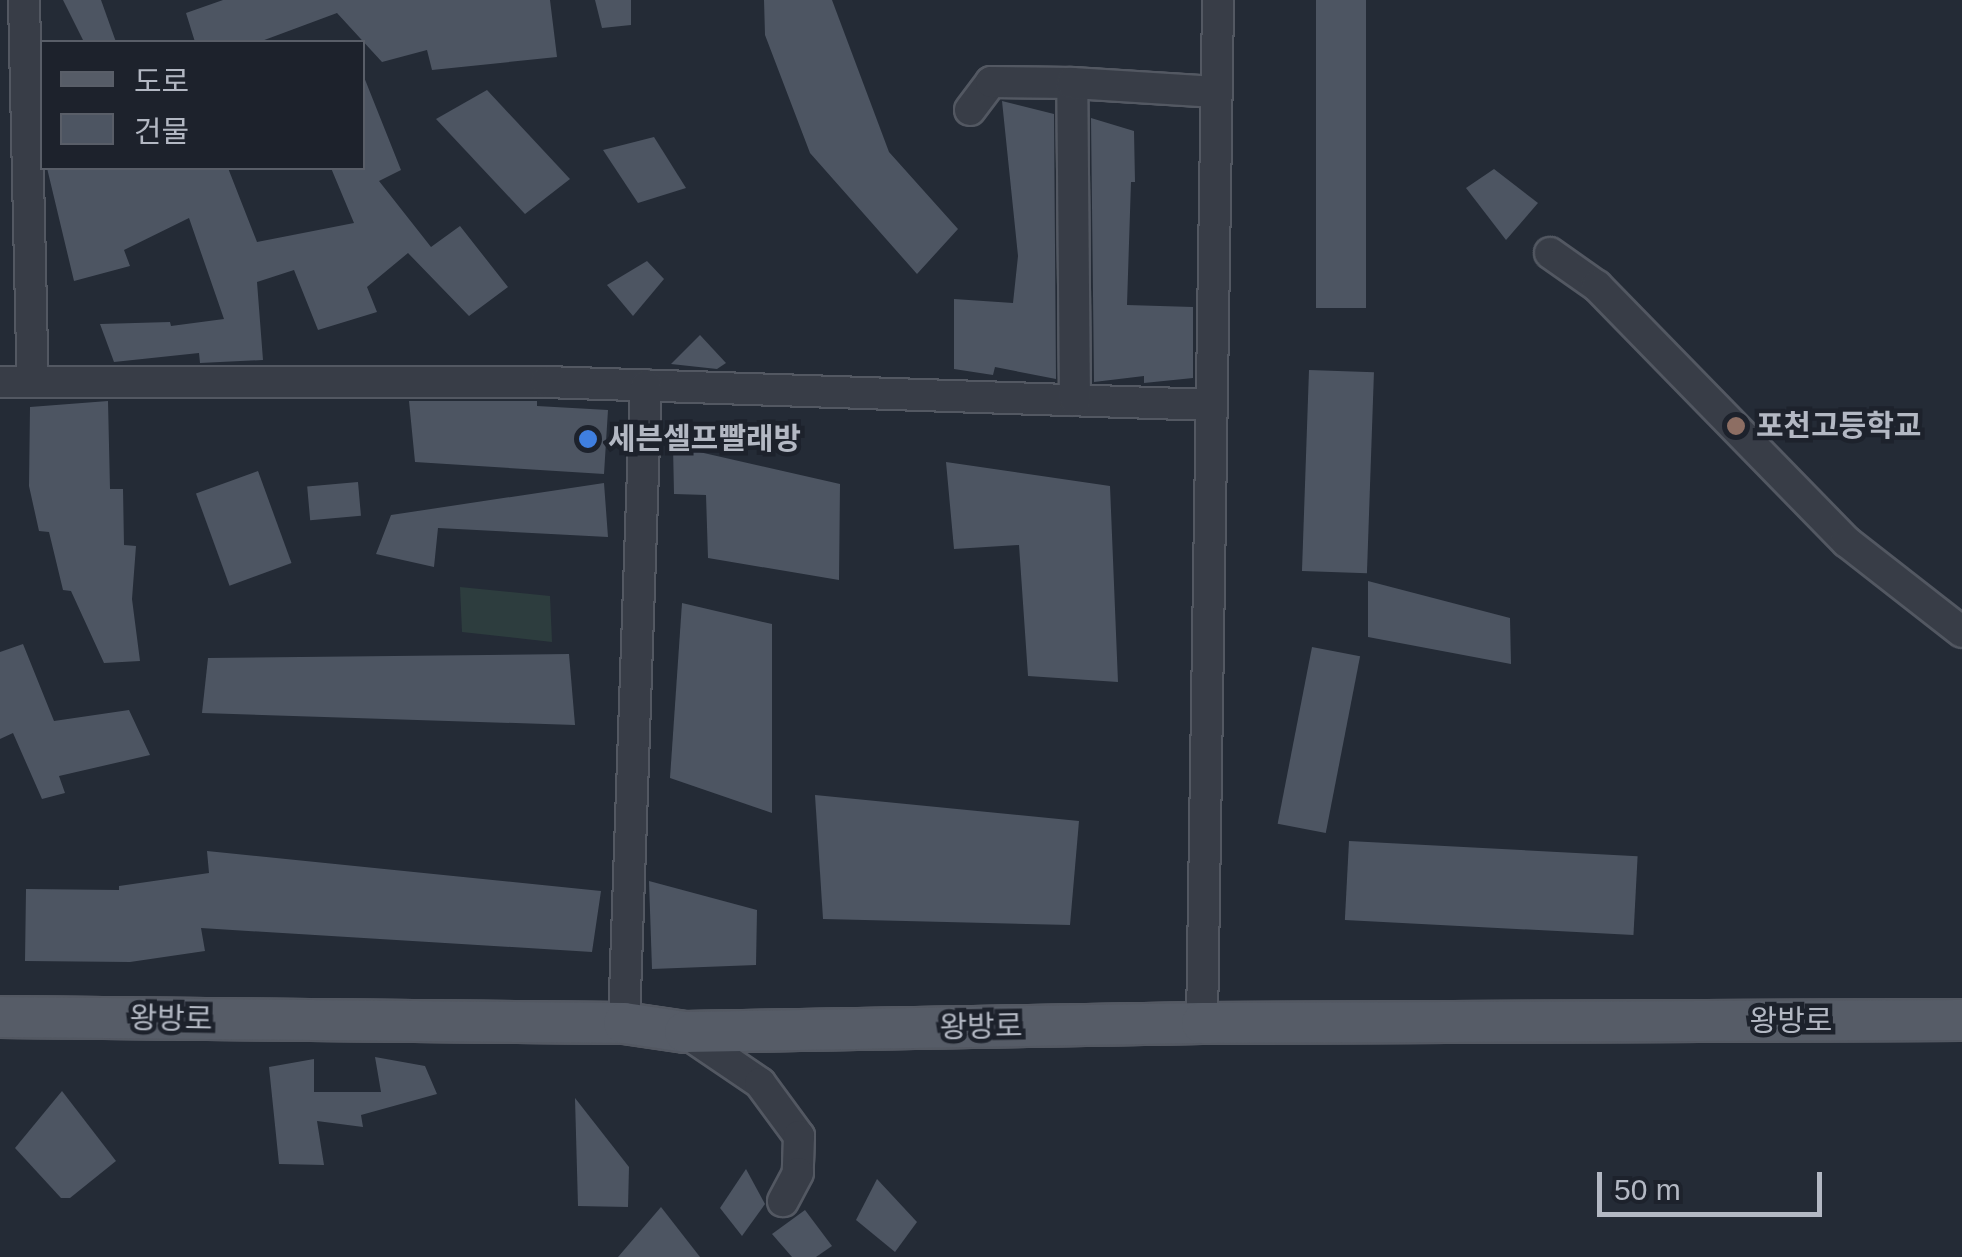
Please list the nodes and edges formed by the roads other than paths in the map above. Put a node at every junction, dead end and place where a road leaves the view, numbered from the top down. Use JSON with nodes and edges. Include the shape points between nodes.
{"nodes":[{"id":1,"x":24,"y":0,"type":"edge"},
{"id":2,"x":1218,"y":0,"type":"edge"},
{"id":3,"x":1072,"y":84,"type":"junction"},
{"id":4,"x":1217,"y":92,"type":"junction"},
{"id":5,"x":970,"y":110,"type":"dead end"},
{"id":6,"x":1550,"y":252,"type":"dead end"},
{"id":7,"x":0,"y":382,"type":"edge"},
{"id":8,"x":34,"y":382,"type":"junction"},
{"id":9,"x":646,"y":385,"type":"junction"},
{"id":10,"x":1075,"y":400,"type":"junction"},
{"id":11,"x":1212,"y":404,"type":"junction"},
{"id":12,"x":1962,"y":632,"type":"edge"},
{"id":13,"x":0,"y":1017,"type":"edge"},
{"id":14,"x":1962,"y":1020,"type":"edge"},
{"id":15,"x":1202,"y":1022,"type":"junction"},
{"id":16,"x":624,"y":1023,"type":"junction"},
{"id":17,"x":685,"y":1032,"type":"junction"},
{"id":18,"x":783,"y":1201,"type":"dead end"}],
"edges":[{"from":1,"to":8,"type":"street"},
{"from":2,"to":4,"type":"street"},
{"from":3,"to":4,"type":"street"},
{"from":3,"to":5,"type":"street","via":[[990,82]]},
{"from":3,"to":10,"type":"street"},
{"from":4,"to":11,"type":"street"},
{"from":6,"to":12,"type":"street","via":[[1596,286],[1847,542]]},
{"from":7,"to":8,"type":"street"},
{"from":8,"to":9,"type":"street"},
{"from":9,"to":10,"type":"street"},
{"from":9,"to":16,"type":"street"},
{"from":10,"to":11,"type":"street"},
{"from":11,"to":15,"type":"street"},
{"from":13,"to":16,"type":"main road","name":"왕방로"},
{"from":14,"to":15,"type":"main road","name":"왕방로"},
{"from":15,"to":17,"type":"main road","name":"왕방로"},
{"from":16,"to":17,"type":"main road","name":"왕방로"},
{"from":17,"to":18,"type":"street","via":[[760,1083],[799,1136],[798,1173]]}]}
